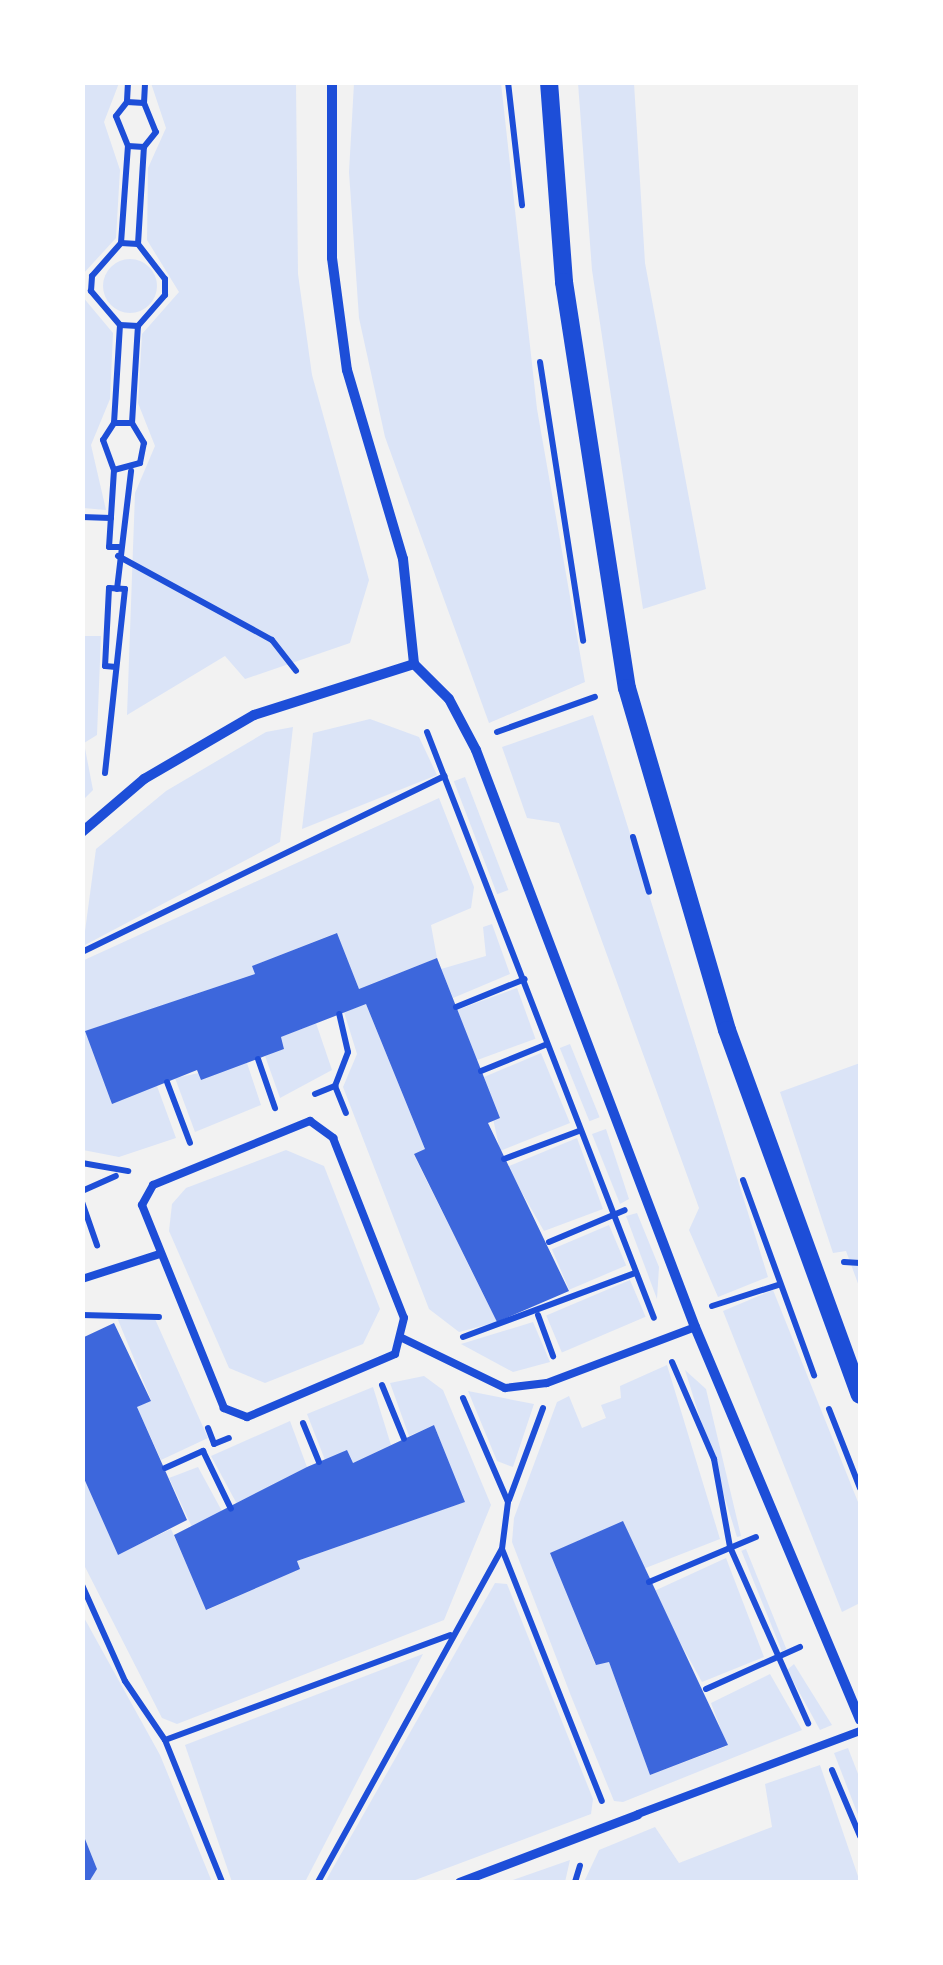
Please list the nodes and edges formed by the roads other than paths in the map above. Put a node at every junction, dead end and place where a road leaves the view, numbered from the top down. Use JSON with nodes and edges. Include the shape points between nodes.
{"nodes":[{"id":1,"x":332,"y":82,"type":"edge"},
{"id":2,"x":549,"y":82,"type":"edge"},
{"id":3,"x":414,"y":664,"type":"junction"},
{"id":4,"x":82,"y":832,"type":"edge"},
{"id":5,"x":160,"y":1254,"type":"junction"},
{"id":6,"x":82,"y":1279,"type":"edge"},
{"id":7,"x":696,"y":1327,"type":"junction"},
{"id":8,"x":400,"y":1338,"type":"junction"},
{"id":9,"x":860,"y":1394,"type":"edge"},
{"id":10,"x":860,"y":1720,"type":"edge"},
{"id":11,"x":860,"y":1731,"type":"edge"},
{"id":12,"x":638,"y":1814,"type":"joint"},
{"id":13,"x":458,"y":1882,"type":"edge"}],
"edges":[{"from":1,"to":3,"type":"street","via":[[332,258],[347,370],[403,558]]},
{"from":2,"to":9,"type":"street","via":[[564,282],[627,688],[727,1030]]},
{"from":3,"to":4,"type":"street","via":[[254,715]]},
{"from":3,"to":7,"type":"street","via":[[449,700],[476,750]]},
{"from":5,"to":6,"type":"lane"},
{"from":5,"to":8,"type":"lane","via":[[224,1408],[247,1417],[395,1354]]},
{"from":5,"to":8,"type":"lane","via":[[142,1205],[154,1185],[310,1122],[333,1138],[404,1318]]},
{"from":7,"to":8,"type":"lane","via":[[547,1383],[504,1388],[450,1369]]},
{"from":7,"to":10,"type":"street"},
{"from":11,"to":12,"type":"lane"},
{"from":12,"to":13,"type":"street"}]}
